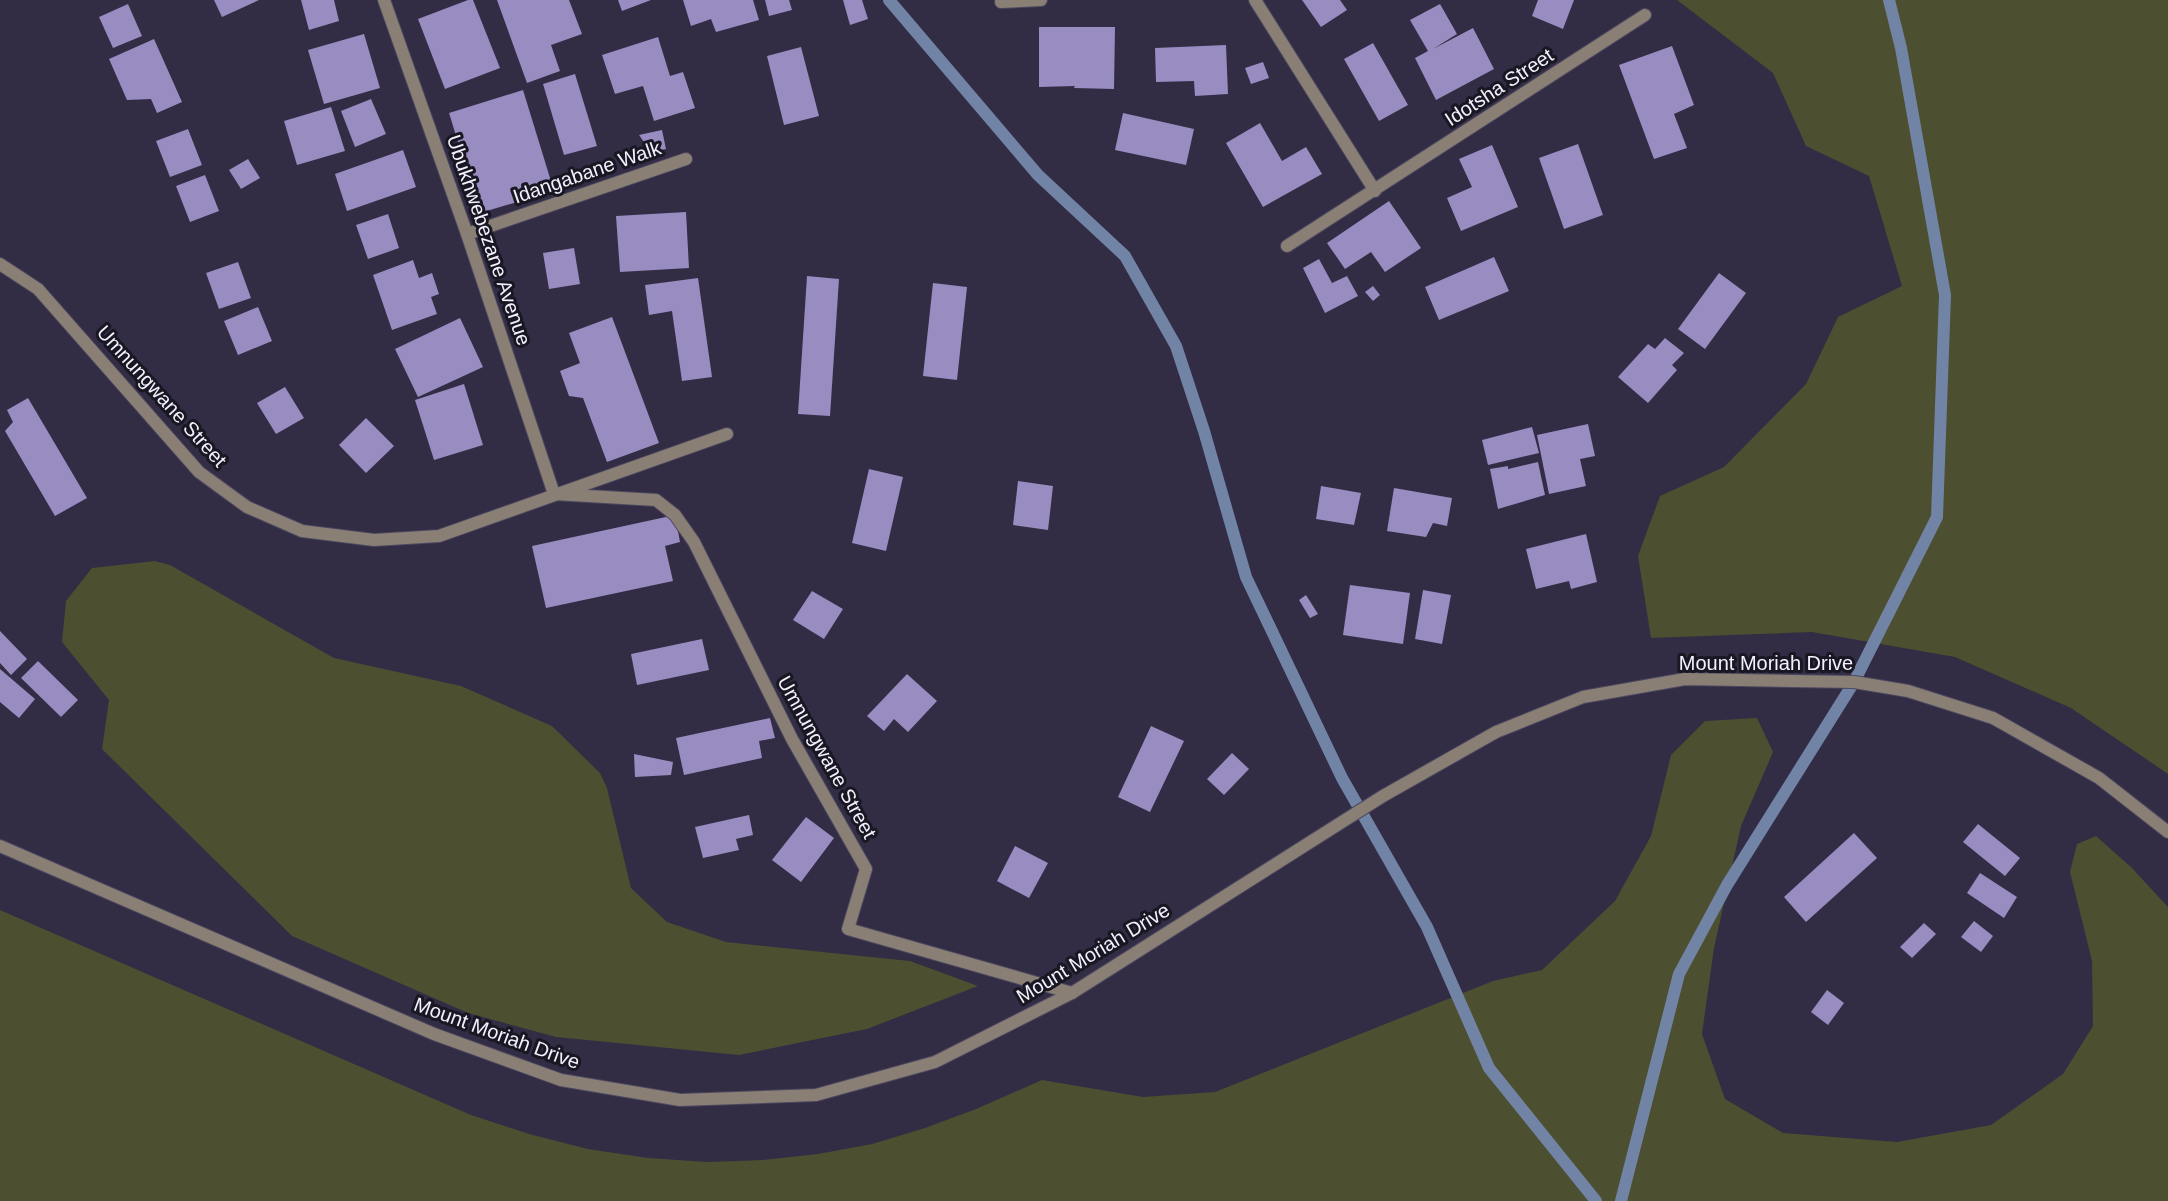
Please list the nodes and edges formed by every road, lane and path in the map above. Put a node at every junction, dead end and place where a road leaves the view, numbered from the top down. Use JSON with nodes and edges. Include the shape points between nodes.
{"nodes":[{"id":1,"x":386,"y":0,"type":"edge"},
{"id":2,"x":1041,"y":0,"type":"edge"},
{"id":3,"x":1255,"y":0,"type":"edge"},
{"id":4,"x":1001,"y":2,"type":"dead end"},
{"id":5,"x":1645,"y":15,"type":"dead end"},
{"id":6,"x":686,"y":159,"type":"dead end"},
{"id":7,"x":1374,"y":191,"type":"junction"},
{"id":8,"x":467,"y":234,"type":"junction"},
{"id":9,"x":1287,"y":246,"type":"dead end"},
{"id":10,"x":0,"y":264,"type":"edge"},
{"id":11,"x":727,"y":434,"type":"dead end"},
{"id":12,"x":554,"y":494,"type":"junction"},
{"id":13,"x":2168,"y":832,"type":"edge"},
{"id":14,"x":0,"y":846,"type":"edge"},
{"id":15,"x":1072,"y":993,"type":"junction"}],
"edges":[{"from":1,"to":8,"type":"street","name":"Ubukhwebezane Avenue"},
{"from":2,"to":4,"type":"street"},
{"from":3,"to":7,"type":"street"},
{"from":5,"to":7,"type":"street","name":"Idotsha Street"},
{"from":6,"to":8,"type":"street","name":"Idangabane Walk"},
{"from":7,"to":9,"type":"street","name":"Idotsha Street"},
{"from":8,"to":12,"type":"street","name":"Ubukhwebezane Avenue"},
{"from":10,"to":12,"type":"street","name":"Umnungwane Street","via":[[38,289],[199,472],[247,507],[302,531],[374,540],[439,536]]},
{"from":11,"to":12,"type":"street","name":"Umnungwane Street"},
{"from":12,"to":15,"type":"street","name":"Umnungwane Street","via":[[656,500],[675,515],[694,542],[792,739],[866,868],[848,929]]},
{"from":13,"to":15,"type":"street","name":"Mount Moriah Drive","via":[[2099,778],[1993,718],[1908,692],[1854,682],[1685,679],[1583,697],[1496,732],[1383,796]]},
{"from":14,"to":15,"type":"street","name":"Mount Moriah Drive","via":[[434,1034],[561,1080],[680,1100],[816,1095],[934,1062]]}]}
